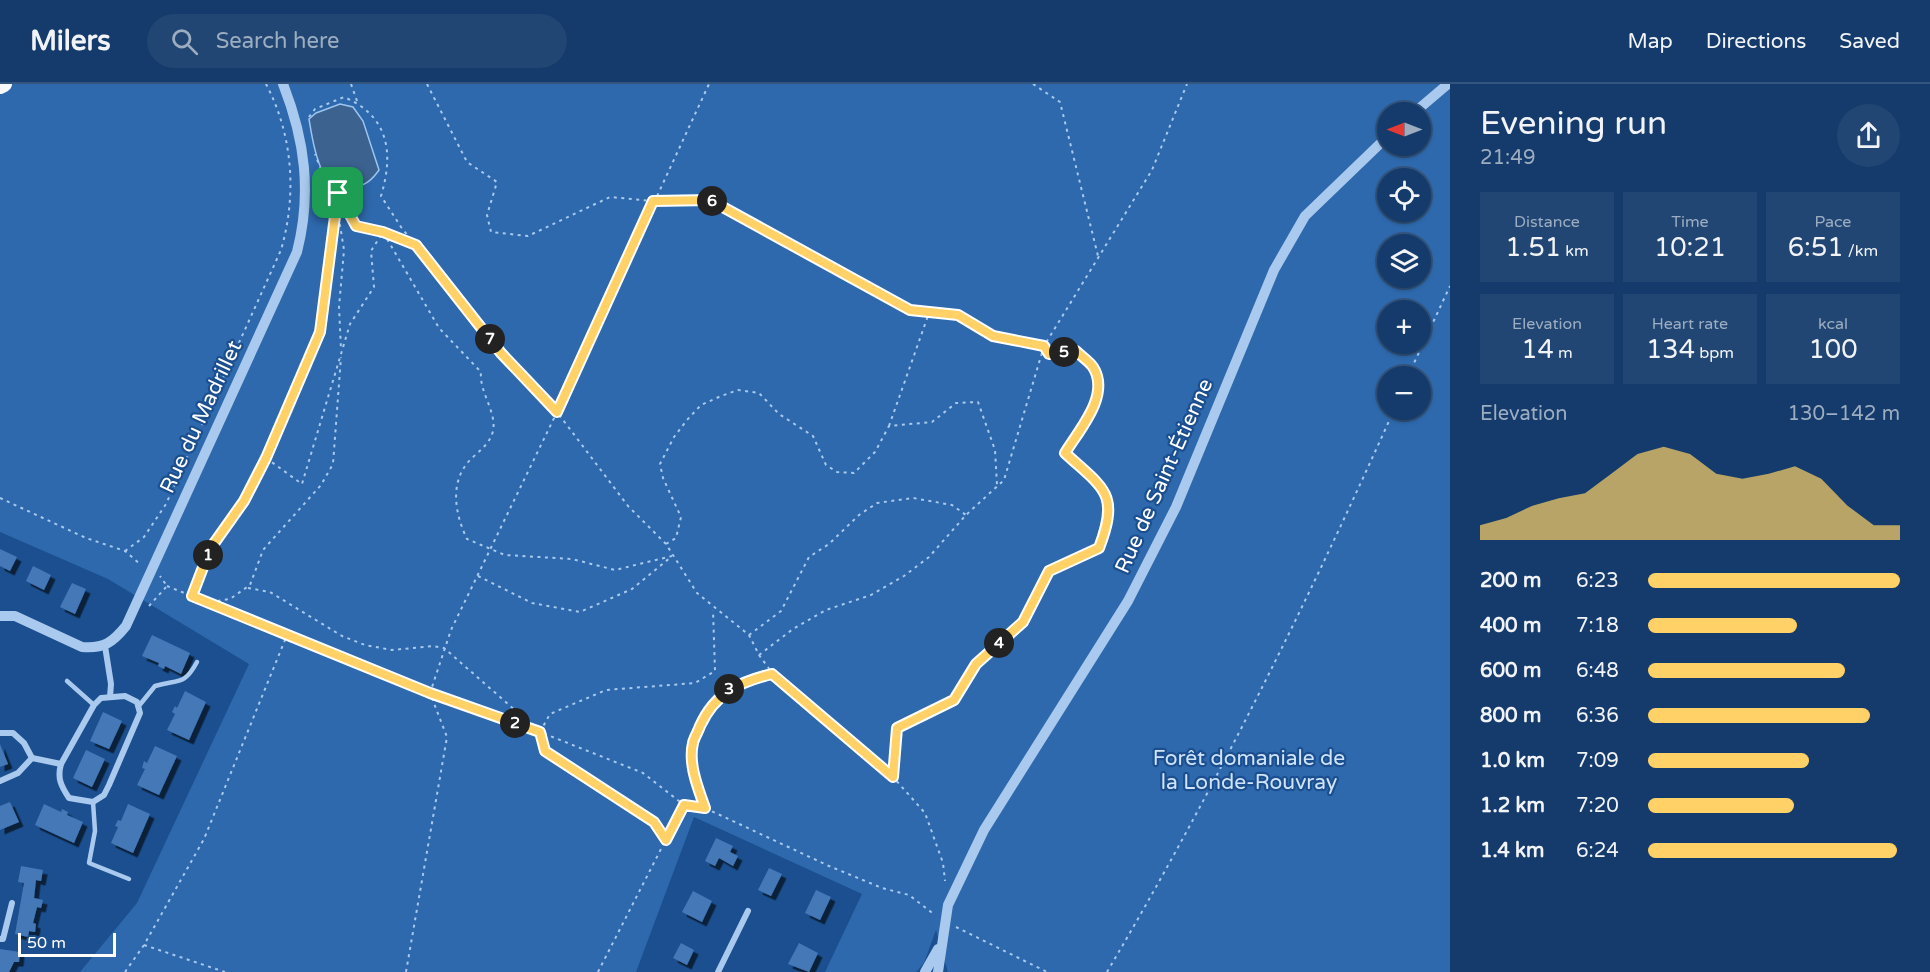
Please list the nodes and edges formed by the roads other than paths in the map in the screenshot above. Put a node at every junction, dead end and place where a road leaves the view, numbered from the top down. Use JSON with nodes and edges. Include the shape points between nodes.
{"nodes":[{"id":1,"x":283,"y":84,"type":"edge"},
{"id":2,"x":1448,"y":84,"type":"edge"},
{"id":3,"x":1427,"y":102,"type":"edge"},
{"id":4,"x":1377,"y":147,"type":"edge"},
{"id":5,"x":0,"y":616,"type":"edge"},
{"id":6,"x":105,"y":646,"type":"junction"},
{"id":7,"x":197,"y":662,"type":"dead end"},
{"id":8,"x":67,"y":681,"type":"dead end"},
{"id":9,"x":110,"y":697,"type":"junction"},
{"id":10,"x":94,"y":705,"type":"junction"},
{"id":11,"x":138,"y":707,"type":"junction"},
{"id":12,"x":0,"y":733,"type":"edge"},
{"id":13,"x":32,"y":758,"type":"junction"},
{"id":14,"x":61,"y":764,"type":"junction"},
{"id":15,"x":0,"y":781,"type":"edge"},
{"id":16,"x":93,"y":802,"type":"junction"},
{"id":17,"x":129,"y":879,"type":"dead end"},
{"id":18,"x":12,"y":903,"type":"dead end"},
{"id":19,"x":748,"y":911,"type":"dead end"},
{"id":20,"x":0,"y":939,"type":"edge"},
{"id":21,"x":941,"y":943,"type":"junction"},
{"id":22,"x":718,"y":972,"type":"edge"},
{"id":23,"x":925,"y":972,"type":"edge"},
{"id":24,"x":938,"y":972,"type":"edge"}],
"edges":[{"from":1,"to":6,"type":"street","name":"Rue du Madrillet","via":[[297,119],[305,169],[305,216],[297,252],[126,626]]},
{"from":2,"to":3,"type":"street"},
{"from":4,"to":21,"type":"street","name":"Rue de Saint-Étienne","via":[[1305,216],[1274,270],[1176,507],[1134,590],[984,830],[948,904]]},
{"from":5,"to":6,"type":"street","via":[[15,616],[82,647]]},
{"from":6,"to":9,"type":"street"},
{"from":7,"to":11,"type":"lane","via":[[188,678],[155,686]]},
{"from":8,"to":10,"type":"lane"},
{"from":9,"to":10,"type":"street","via":[[101,698]]},
{"from":9,"to":11,"type":"street","via":[[125,696],[137,702]]},
{"from":10,"to":14,"type":"street"},
{"from":11,"to":16,"type":"street","via":[[140,713],[109,785],[104,795]]},
{"from":12,"to":13,"type":"street","via":[[13,733]]},
{"from":13,"to":14,"type":"street"},
{"from":13,"to":15,"type":"street","via":[[18,773]]},
{"from":14,"to":16,"type":"street","via":[[58,774],[69,798]]},
{"from":16,"to":17,"type":"lane","via":[[95,831],[89,863]]},
{"from":18,"to":20,"type":"street"},
{"from":19,"to":22,"type":"street"},
{"from":21,"to":23,"type":"street"},
{"from":21,"to":24,"type":"street"}]}
